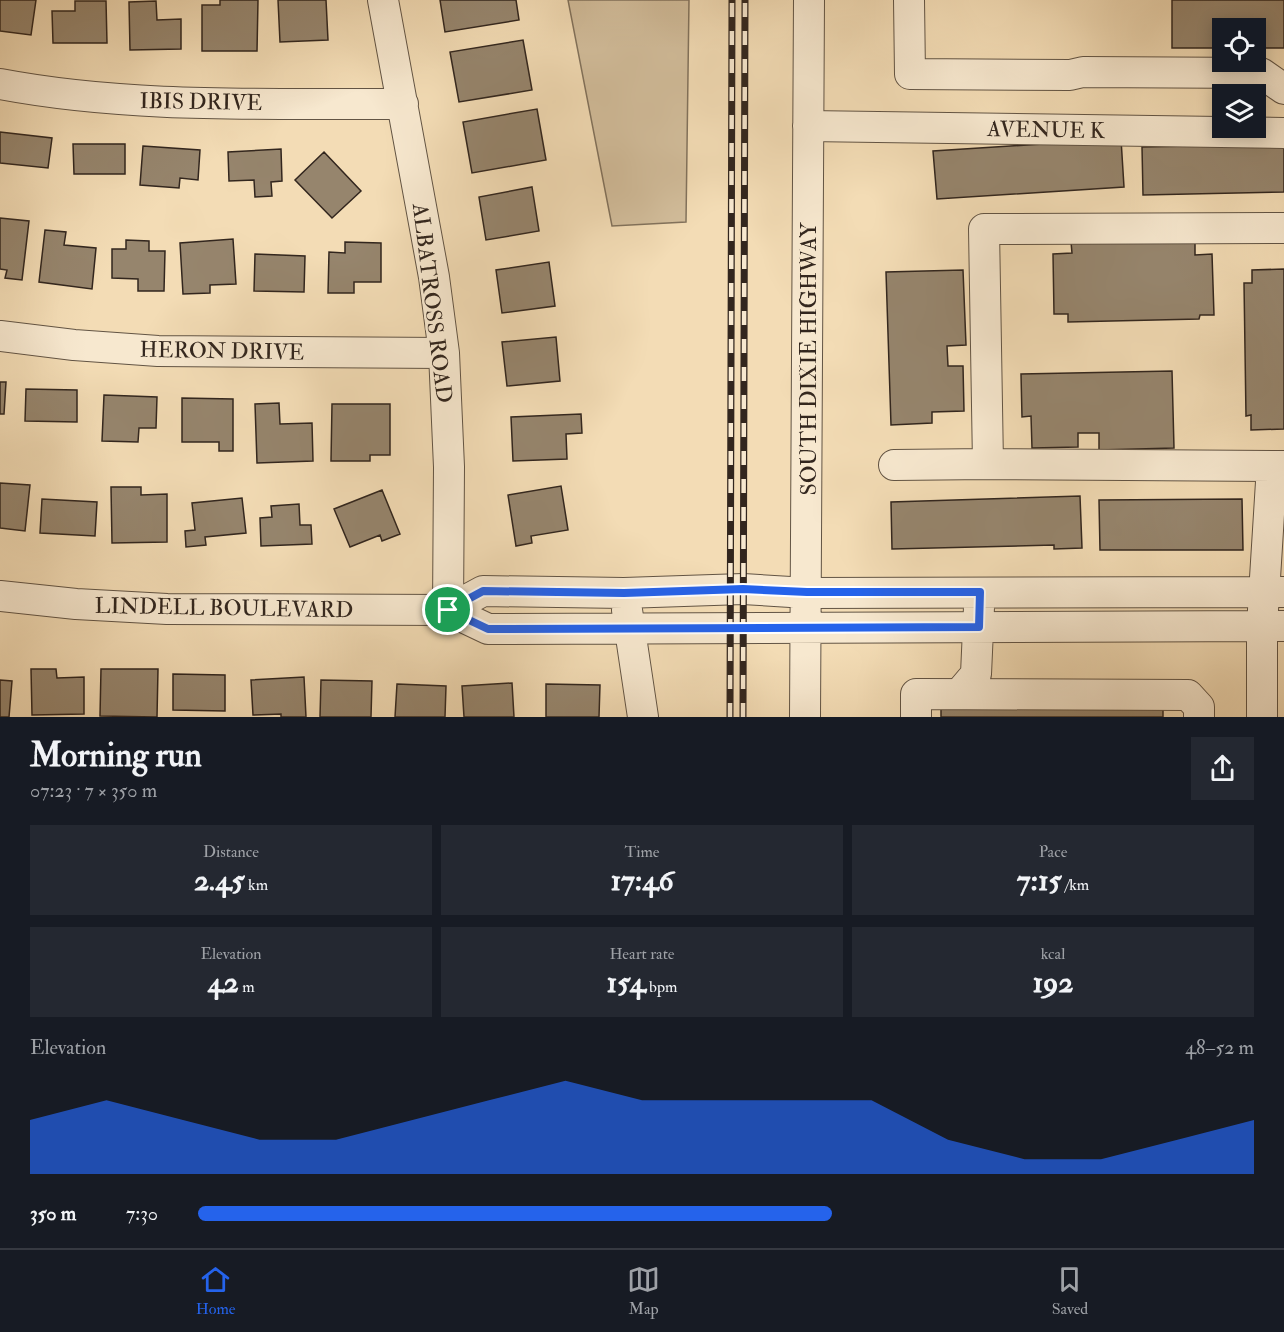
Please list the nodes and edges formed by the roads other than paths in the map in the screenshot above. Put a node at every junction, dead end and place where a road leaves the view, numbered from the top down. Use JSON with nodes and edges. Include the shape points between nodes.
{"nodes":[{"id":1,"x":383,"y":0,"type":"edge"},
{"id":2,"x":809,"y":0,"type":"edge"},
{"id":3,"x":909,"y":0,"type":"edge"},
{"id":4,"x":0,"y":84,"type":"edge"},
{"id":5,"x":1284,"y":90,"type":"edge"},
{"id":6,"x":403,"y":104,"type":"junction"},
{"id":7,"x":808,"y":126,"type":"junction"},
{"id":8,"x":1284,"y":133,"type":"edge"},
{"id":9,"x":1284,"y":228,"type":"edge"},
{"id":10,"x":0,"y":336,"type":"edge"},
{"id":11,"x":444,"y":353,"type":"junction"},
{"id":12,"x":988,"y":464,"type":"junction"},
{"id":13,"x":894,"y":465,"type":"dead end"},
{"id":14,"x":1278,"y":466,"type":"edge"},
{"id":15,"x":807,"y":592,"type":"junction"},
{"id":16,"x":980,"y":592,"type":"junction"},
{"id":17,"x":1274,"y":592,"type":"edge"},
{"id":18,"x":624,"y":593,"type":"junction"},
{"id":19,"x":0,"y":596,"type":"edge"},
{"id":20,"x":448,"y":610,"type":"junction"},
{"id":21,"x":1273,"y":626,"type":"edge"},
{"id":22,"x":807,"y":627,"type":"junction"},
{"id":23,"x":979,"y":627,"type":"junction"},
{"id":24,"x":631,"y":628,"type":"junction"},
{"id":25,"x":959,"y":694,"type":"junction"},
{"id":26,"x":643,"y":717,"type":"edge"},
{"id":27,"x":805,"y":717,"type":"edge"},
{"id":28,"x":916,"y":717,"type":"edge"},
{"id":29,"x":1199,"y":717,"type":"edge"},
{"id":30,"x":1262,"y":717,"type":"edge"}],
"edges":[{"from":1,"to":6,"type":"street","name":"ALBATROSS ROAD"},
{"from":2,"to":7,"type":"street","name":"SOUTH DIXIE HIGHWAY"},
{"from":3,"to":5,"type":"street","via":[[909,74],[1262,73]]},
{"from":4,"to":6,"type":"street","name":"IBIS DRIVE","via":[[97,98],[174,103]]},
{"from":6,"to":11,"type":"street","name":"ALBATROSS ROAD"},
{"from":7,"to":8,"type":"street","name":"AVENUE K"},
{"from":7,"to":15,"type":"street","name":"SOUTH DIXIE HIGHWAY"},
{"from":9,"to":12,"type":"street","via":[[984,229]]},
{"from":10,"to":11,"type":"street","name":"HERON DRIVE","via":[[158,351]]},
{"from":11,"to":20,"type":"street","name":"ALBATROSS ROAD","via":[[449,467]]},
{"from":12,"to":13,"type":"street"},
{"from":12,"to":14,"type":"street"},
{"from":14,"to":17,"type":"street"},
{"from":15,"to":16,"type":"street","name":"LINDELL BOULEVARD"},
{"from":15,"to":18,"type":"street","name":"LINDELL BOULEVARD","via":[[743,589]]},
{"from":15,"to":22,"type":"street","name":"SOUTH DIXIE HIGHWAY"},
{"from":16,"to":17,"type":"street","name":"LINDELL BOULEVARD"},
{"from":16,"to":23,"type":"street"},
{"from":17,"to":21,"type":"street"},
{"from":18,"to":20,"type":"street","name":"LINDELL BOULEVARD","via":[[483,591]]},
{"from":18,"to":24,"type":"street"},
{"from":19,"to":20,"type":"street","name":"LINDELL BOULEVARD","via":[[167,609]]},
{"from":20,"to":24,"type":"street","name":"LINDELL BOULEVARD","via":[[488,629]]},
{"from":21,"to":23,"type":"street","name":"LINDELL BOULEVARD"},
{"from":21,"to":30,"type":"street"},
{"from":22,"to":23,"type":"street","name":"LINDELL BOULEVARD"},
{"from":22,"to":24,"type":"street","name":"LINDELL BOULEVARD"},
{"from":22,"to":27,"type":"street","name":"SOUTH DIXIE HIGHWAY"},
{"from":23,"to":25,"type":"street","via":[[976,674]]},
{"from":24,"to":26,"type":"street"},
{"from":25,"to":28,"type":"street","via":[[916,694]]},
{"from":25,"to":29,"type":"street","via":[[1188,695],[1199,707]]}]}
